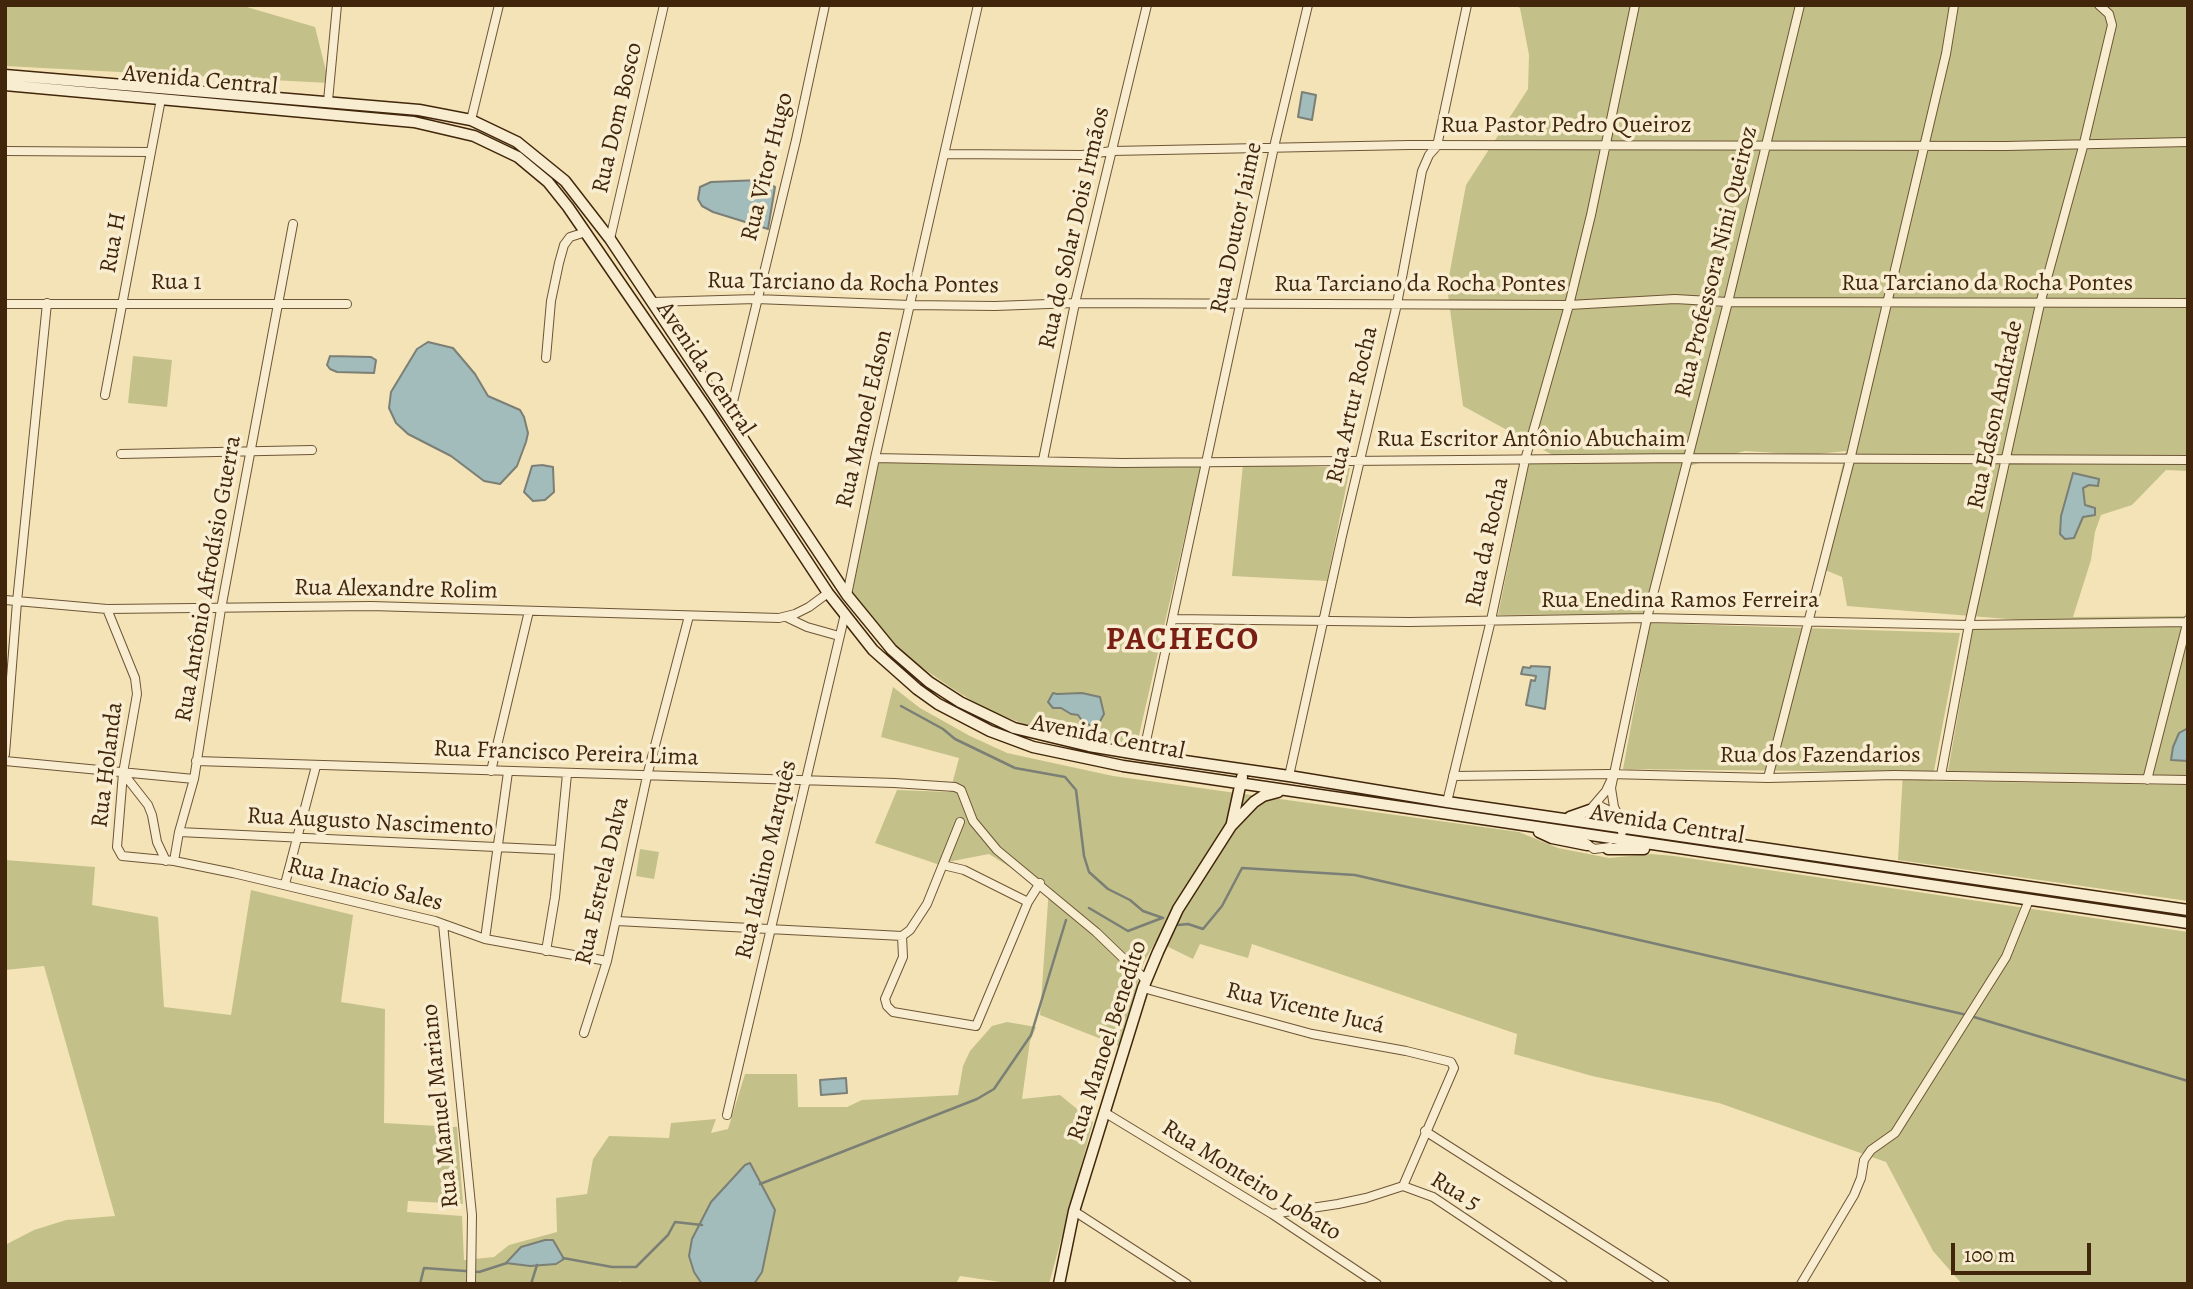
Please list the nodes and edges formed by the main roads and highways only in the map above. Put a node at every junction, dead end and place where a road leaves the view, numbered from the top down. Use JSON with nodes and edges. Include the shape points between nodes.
{"nodes":[{"id":1,"x":5,"y":75,"type":"edge"},
{"id":2,"x":5,"y":85,"type":"edge"},
{"id":3,"x":1244,"y":769,"type":"junction"},
{"id":4,"x":1223,"y":782,"type":"junction"},
{"id":5,"x":1240,"y":784,"type":"junction"},
{"id":6,"x":1284,"y":790,"type":"junction"},
{"id":7,"x":1235,"y":809,"type":"junction"},
{"id":8,"x":1590,"y":810,"type":"road end"},
{"id":9,"x":1618,"y":816,"type":"road end"},
{"id":10,"x":1563,"y":818,"type":"junction"},
{"id":11,"x":1231,"y":826,"type":"junction"},
{"id":12,"x":1520,"y":826,"type":"junction"},
{"id":13,"x":1663,"y":833,"type":"junction"},
{"id":14,"x":1587,"y":845,"type":"road end"},
{"id":15,"x":1668,"y":847,"type":"junction"},
{"id":16,"x":1608,"y":849,"type":"road end"},
{"id":17,"x":2188,"y":910,"type":"edge"},
{"id":18,"x":2188,"y":923,"type":"edge"},
{"id":19,"x":1059,"y":1284,"type":"edge"}],
"edges":[{"from":1,"to":3,"type":"main road","name":"Avenida Central","via":[[419,110],[502,133],[565,181],[610,239],[847,595],[892,650],[929,682],[1014,728],[1088,746]]},
{"from":2,"to":4,"type":"main road","name":"Avenida Central","via":[[374,118],[444,127],[501,147],[548,183],[586,232],[828,593],[873,650],[917,689],[990,731],[1033,747]]},
{"from":3,"to":5,"type":"main road","name":"Rua Manoel Benedito"},
{"from":3,"to":10,"type":"main road","name":"Avenida Central"},
{"from":4,"to":5,"type":"main road","name":"Avenida Central"},
{"from":4,"to":7,"type":"main road","via":[[1233,793]]},
{"from":5,"to":6,"type":"main road","name":"Avenida Central"},
{"from":5,"to":7,"type":"main road","name":"Rua Manoel Benedito"},
{"from":6,"to":11,"type":"main road","name":"Rua Manoel Benedito","via":[[1254,802]]},
{"from":6,"to":12,"type":"main road","name":"Avenida Central"},
{"from":7,"to":11,"type":"main road","name":"Rua Manoel Benedito"},
{"from":8,"to":10,"type":"main road"},
{"from":9,"to":13,"type":"main road","via":[[1639,828]]},
{"from":10,"to":13,"type":"main road","name":"Avenida Central"},
{"from":11,"to":19,"type":"main road","name":"Rua Manoel Benedito","via":[[1178,909],[1145,984],[1074,1211]]},
{"from":12,"to":14,"type":"main road"},
{"from":12,"to":15,"type":"main road","name":"Avenida Central"},
{"from":13,"to":17,"type":"main road","name":"Avenida Central"},
{"from":15,"to":16,"type":"main road"},
{"from":15,"to":18,"type":"main road","name":"Avenida Central"}]}
